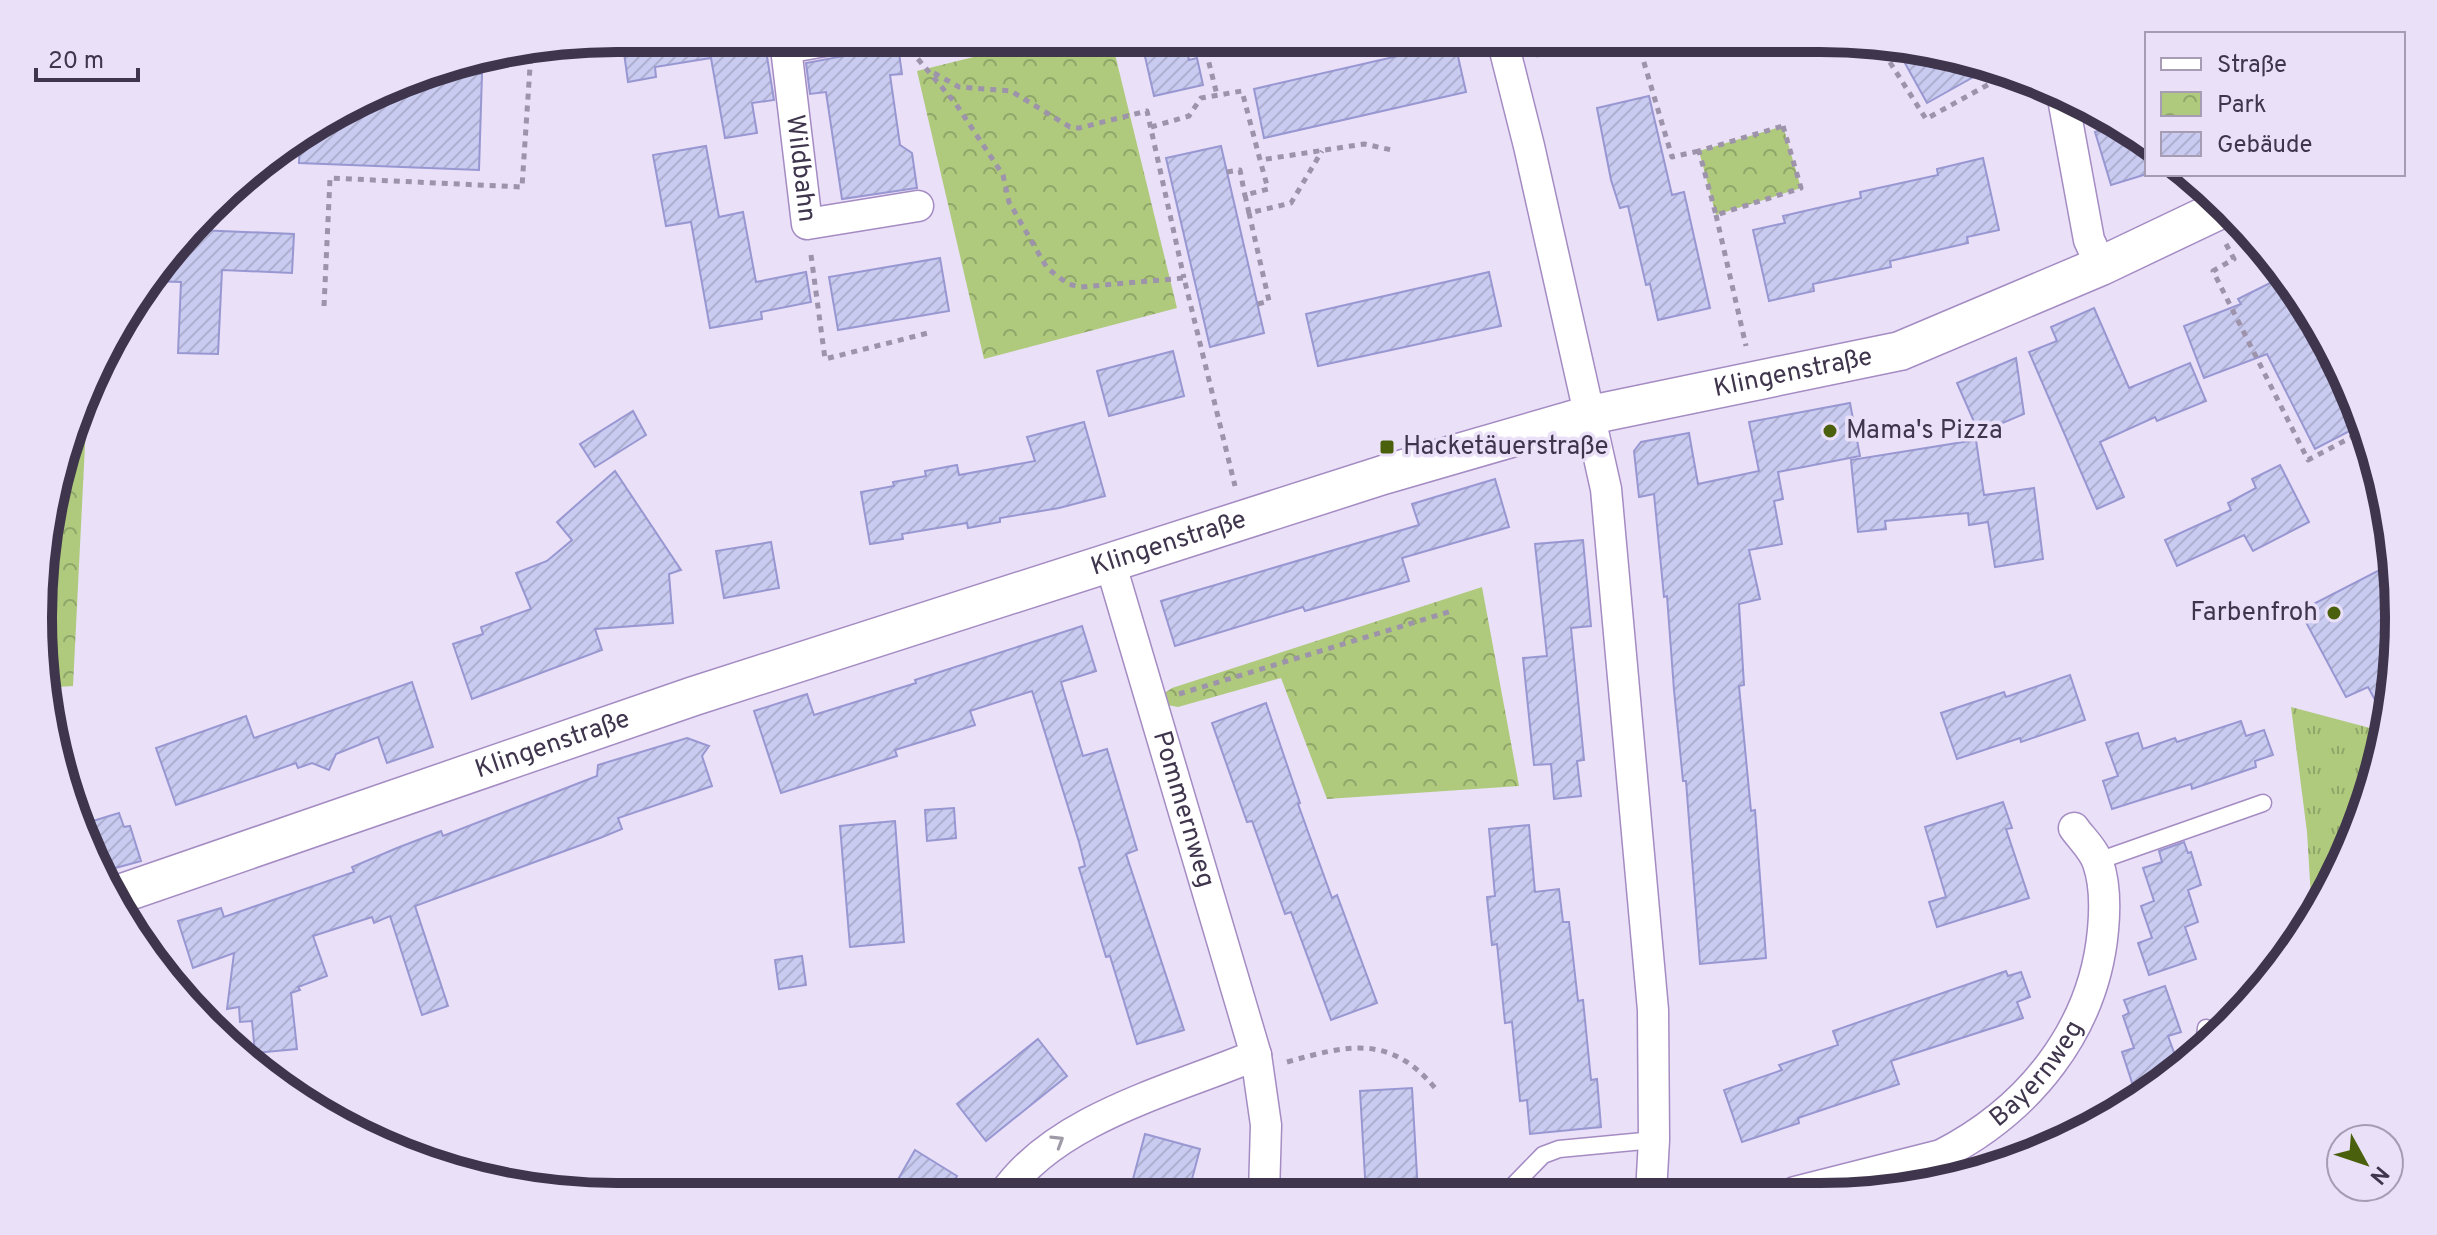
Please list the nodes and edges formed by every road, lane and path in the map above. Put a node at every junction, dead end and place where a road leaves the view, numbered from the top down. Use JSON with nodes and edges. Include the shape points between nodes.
{"nodes":[{"id":1,"x":785,"y":52,"type":"edge"},
{"id":2,"x":912,"y":52,"type":"edge"},
{"id":3,"x":1206,"y":52,"type":"edge"},
{"id":4,"x":1505,"y":52,"type":"edge"},
{"id":5,"x":1641,"y":52,"type":"edge"},
{"id":6,"x":1886,"y":56,"type":"edge"},
{"id":7,"x":531,"y":59,"type":"edge"},
{"id":8,"x":926,"y":68,"type":"junction"},
{"id":9,"x":1996,"y":80,"type":"edge"},
{"id":10,"x":1217,"y":95,"type":"junction"},
{"id":11,"x":2065,"y":108,"type":"edge"},
{"id":12,"x":1151,"y":127,"type":"junction"},
{"id":13,"x":1392,"y":150,"type":"dead end"},
{"id":14,"x":1322,"y":151,"type":"junction"},
{"id":15,"x":1699,"y":151,"type":"junction"},
{"id":16,"x":1260,"y":160,"type":"junction"},
{"id":17,"x":1227,"y":172,"type":"dead end"},
{"id":18,"x":1246,"y":197,"type":"junction"},
{"id":19,"x":918,"y":206,"type":"dead end"},
{"id":20,"x":1249,"y":213,"type":"junction"},
{"id":21,"x":1716,"y":215,"type":"junction"},
{"id":22,"x":807,"y":224,"type":"junction"},
{"id":23,"x":2224,"y":224,"type":"edge"},
{"id":24,"x":2101,"y":266,"type":"junction"},
{"id":25,"x":1184,"y":278,"type":"junction"},
{"id":26,"x":1258,"y":304,"type":"dead end"},
{"id":27,"x":324,"y":306,"type":"dead end"},
{"id":28,"x":932,"y":332,"type":"dead end"},
{"id":29,"x":1748,"y":355,"type":"dead end"},
{"id":30,"x":1590,"y":415,"type":"junction"},
{"id":31,"x":2355,"y":435,"type":"edge"},
{"id":32,"x":1237,"y":494,"type":"dead end"},
{"id":33,"x":1110,"y":562,"type":"junction"},
{"id":34,"x":1452,"y":611,"type":"dead end"},
{"id":35,"x":1152,"y":702,"type":"junction"},
{"id":36,"x":2263,"y":803,"type":"dead end"},
{"id":37,"x":2074,"y":828,"type":"dead end"},
{"id":38,"x":2098,"y":861,"type":"junction"},
{"id":39,"x":124,"y":893,"type":"edge"},
{"id":40,"x":1258,"y":1062,"type":"junction"},
{"id":41,"x":1435,"y":1088,"type":"dead end"},
{"id":42,"x":1654,"y":1140,"type":"junction"},
{"id":43,"x":1945,"y":1166,"type":"edge"},
{"id":44,"x":1852,"y":1182,"type":"edge"},
{"id":45,"x":1013,"y":1183,"type":"edge"},
{"id":46,"x":1264,"y":1183,"type":"edge"},
{"id":47,"x":1516,"y":1183,"type":"edge"},
{"id":48,"x":1652,"y":1183,"type":"edge"}],
"edges":[{"from":1,"to":22,"type":"street","name":"Wildbahn"},
{"from":2,"to":8,"type":"path"},
{"from":3,"to":10,"type":"path"},
{"from":4,"to":30,"type":"street"},
{"from":5,"to":15,"type":"path","via":[[1672,157]]},
{"from":6,"to":9,"type":"path","via":[[1926,119]]},
{"from":7,"to":27,"type":"path","via":[[522,187],[330,178]]},
{"from":8,"to":12,"type":"path","via":[[959,87],[1011,91],[1070,127],[1147,111]]},
{"from":8,"to":25,"type":"path","via":[[1003,175],[1014,212],[1047,268],[1081,287]]},
{"from":10,"to":12,"type":"path","via":[[1201,98],[1189,116]]},
{"from":10,"to":16,"type":"path","via":[[1242,91]]},
{"from":11,"to":24,"type":"street","via":[[2089,240]]},
{"from":12,"to":25,"type":"path"},
{"from":13,"to":14,"type":"path","via":[[1364,144]]},
{"from":14,"to":16,"type":"path"},
{"from":14,"to":20,"type":"path","via":[[1291,203]]},
{"from":15,"to":21,"type":"path"},
{"from":15,"to":21,"type":"path","via":[[1783,126],[1801,188]]},
{"from":16,"to":18,"type":"path","via":[[1268,189]]},
{"from":17,"to":18,"type":"path","via":[[1240,170]]},
{"from":18,"to":20,"type":"path"},
{"from":19,"to":22,"type":"street","name":"Wildbahn"},
{"from":20,"to":26,"type":"path","via":[[1269,301]]},
{"from":21,"to":29,"type":"path"},
{"from":22,"to":28,"type":"path","via":[[825,359]]},
{"from":23,"to":24,"type":"street","name":"Klingenstraße"},
{"from":23,"to":31,"type":"path","via":[[2234,259],[2213,271],[2308,460]]},
{"from":24,"to":30,"type":"street","name":"Klingenstraße","via":[[1900,351]]},
{"from":25,"to":32,"type":"path"},
{"from":30,"to":33,"type":"street","name":"Klingenstraße"},
{"from":30,"to":42,"type":"street","via":[[1606,489],[1653,1010]]},
{"from":33,"to":35,"type":"street","name":"Pommernweg"},
{"from":33,"to":39,"type":"street","name":"Klingenstraße","via":[[694,696]]},
{"from":34,"to":35,"type":"path"},
{"from":35,"to":40,"type":"street","name":"Pommernweg"},
{"from":36,"to":38,"type":"lane"},
{"from":37,"to":38,"type":"street","name":"Bayernweg"},
{"from":38,"to":43,"type":"street","name":"Bayernweg","via":[[2102,943],[2077,1023],[2048,1070],[2017,1104]]},
{"from":40,"to":41,"type":"path","via":[[1358,1047],[1379,1049],[1413,1064]]},
{"from":45,"to":40,"type":"street","one_way":true,"via":[[1032,1160],[1085,1125]]},
{"from":40,"to":46,"type":"street","name":"Pommernweg","via":[[1266,1125]]},
{"from":42,"to":47,"type":"lane","via":[[1559,1149],[1543,1155]]},
{"from":42,"to":48,"type":"street"},
{"from":43,"to":44,"type":"street","name":"Bayernweg"}]}
